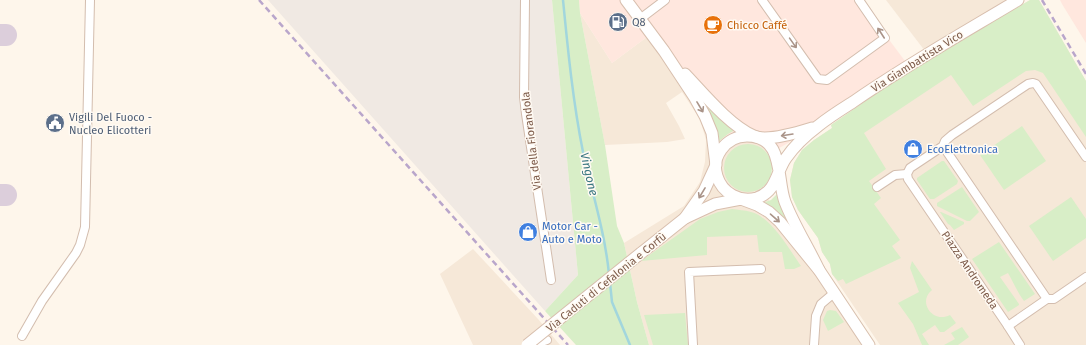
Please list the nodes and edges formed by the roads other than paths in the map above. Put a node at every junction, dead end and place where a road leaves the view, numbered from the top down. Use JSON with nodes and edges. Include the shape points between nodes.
{"nodes":[{"id":1,"x":90,"y":0,"type":"edge"},
{"id":2,"x":525,"y":0,"type":"edge"},
{"id":3,"x":626,"y":0,"type":"edge"},
{"id":4,"x":665,"y":0,"type":"edge"},
{"id":5,"x":762,"y":0,"type":"edge"},
{"id":6,"x":859,"y":0,"type":"edge"},
{"id":7,"x":1018,"y":0,"type":"edge"},
{"id":8,"x":640,"y":19,"type":"junction"},
{"id":9,"x":664,"y":51,"type":"junction"},
{"id":10,"x":818,"y":126,"type":"junction"},
{"id":11,"x":755,"y":137,"type":"junction"},
{"id":12,"x":943,"y":146,"type":"junction"},
{"id":13,"x":1086,"y":157,"type":"edge"},
{"id":14,"x":716,"y":165,"type":"junction"},
{"id":15,"x":778,"y":173,"type":"junction"},
{"id":16,"x":907,"y":174,"type":"junction"},
{"id":17,"x":877,"y":187,"type":"dead end"},
{"id":18,"x":741,"y":199,"type":"junction"},
{"id":19,"x":685,"y":218,"type":"junction"},
{"id":20,"x":761,"y":269,"type":"dead end"},
{"id":21,"x":819,"y":270,"type":"junction"},
{"id":22,"x":1086,"y":277,"type":"edge"},
{"id":23,"x":551,"y":280,"type":"dead end"},
{"id":24,"x":834,"y":293,"type":"junction"},
{"id":25,"x":1047,"y":299,"type":"junction"},
{"id":26,"x":1008,"y":326,"type":"junction"},
{"id":27,"x":22,"y":336,"type":"dead end"},
{"id":28,"x":547,"y":340,"type":"dead end"},
{"id":29,"x":527,"y":345,"type":"edge"},
{"id":30,"x":533,"y":345,"type":"edge"},
{"id":31,"x":693,"y":345,"type":"edge"},
{"id":32,"x":814,"y":345,"type":"edge"},
{"id":33,"x":869,"y":345,"type":"edge"},
{"id":34,"x":1020,"y":345,"type":"edge"}],
"edges":[{"from":1,"to":27,"type":"street","via":[[85,227],[76,253],[42,301]]},
{"from":2,"to":23,"type":"street","name":"Via della Fiorandola","via":[[524,97]]},
{"from":3,"to":8,"type":"main road"},
{"from":4,"to":8,"type":"street"},
{"from":5,"to":6,"type":"street","one_way":true,"via":[[818,78],[827,80],[885,38]]},
{"from":7,"to":10,"type":"main road","name":"Via Giambattista Vico","via":[[888,77]]},
{"from":8,"to":9,"type":"main road"},
{"from":9,"to":11,"type":"main road","via":[[726,116]]},
{"from":9,"to":14,"type":"main road","one_way":true,"via":[[705,116],[712,133]]},
{"from":10,"to":11,"type":"main road","name":"Via Giambattista Vico","one_way":true,"via":[[792,134]]},
{"from":10,"to":15,"type":"main road","name":"Via Giambattista Vico","via":[[797,144]]},
{"from":11,"to":14,"type":"main road","via":[[740,137],[727,143]]},
{"from":11,"to":15,"type":"main road","via":[[766,142],[774,151],[778,158]]},
{"from":12,"to":13,"type":"street","via":[[952,135],[1033,83]]},
{"from":12,"to":16,"type":"street","via":[[910,168]]},
{"from":12,"to":25,"type":"street"},
{"from":14,"to":18,"type":"main road","via":[[716,174],[725,190]]},
{"from":14,"to":19,"type":"main road","name":"Via Caduti di Cefalonia e Corfù","one_way":true,"via":[[704,191]]},
{"from":15,"to":18,"type":"main road","via":[[774,185],[765,194],[758,198]]},
{"from":15,"to":21,"type":"main road","via":[[785,201]]},
{"from":16,"to":17,"type":"street","via":[[895,175]]},
{"from":16,"to":26,"type":"street","name":"Piazza Andromeda"},
{"from":18,"to":19,"type":"main road","name":"Via Caduti di Cefalonia e Corfù","via":[[715,204]]},
{"from":18,"to":21,"type":"main road","one_way":true,"via":[[769,212],[780,222]]},
{"from":19,"to":29,"type":"main road","name":"Via Caduti di Cefalonia e Corfù","bridge":true},
{"from":20,"to":31,"type":"street","via":[[689,272]]},
{"from":21,"to":24,"type":"main road"},
{"from":22,"to":25,"type":"street","via":[[1054,299]]},
{"from":24,"to":32,"type":"street","via":[[821,304],[816,316]]},
{"from":24,"to":33,"type":"main road"},
{"from":25,"to":26,"type":"street"},
{"from":26,"to":34,"type":"street","name":"Piazza Andromeda"},
{"from":28,"to":30,"type":"street"}]}
